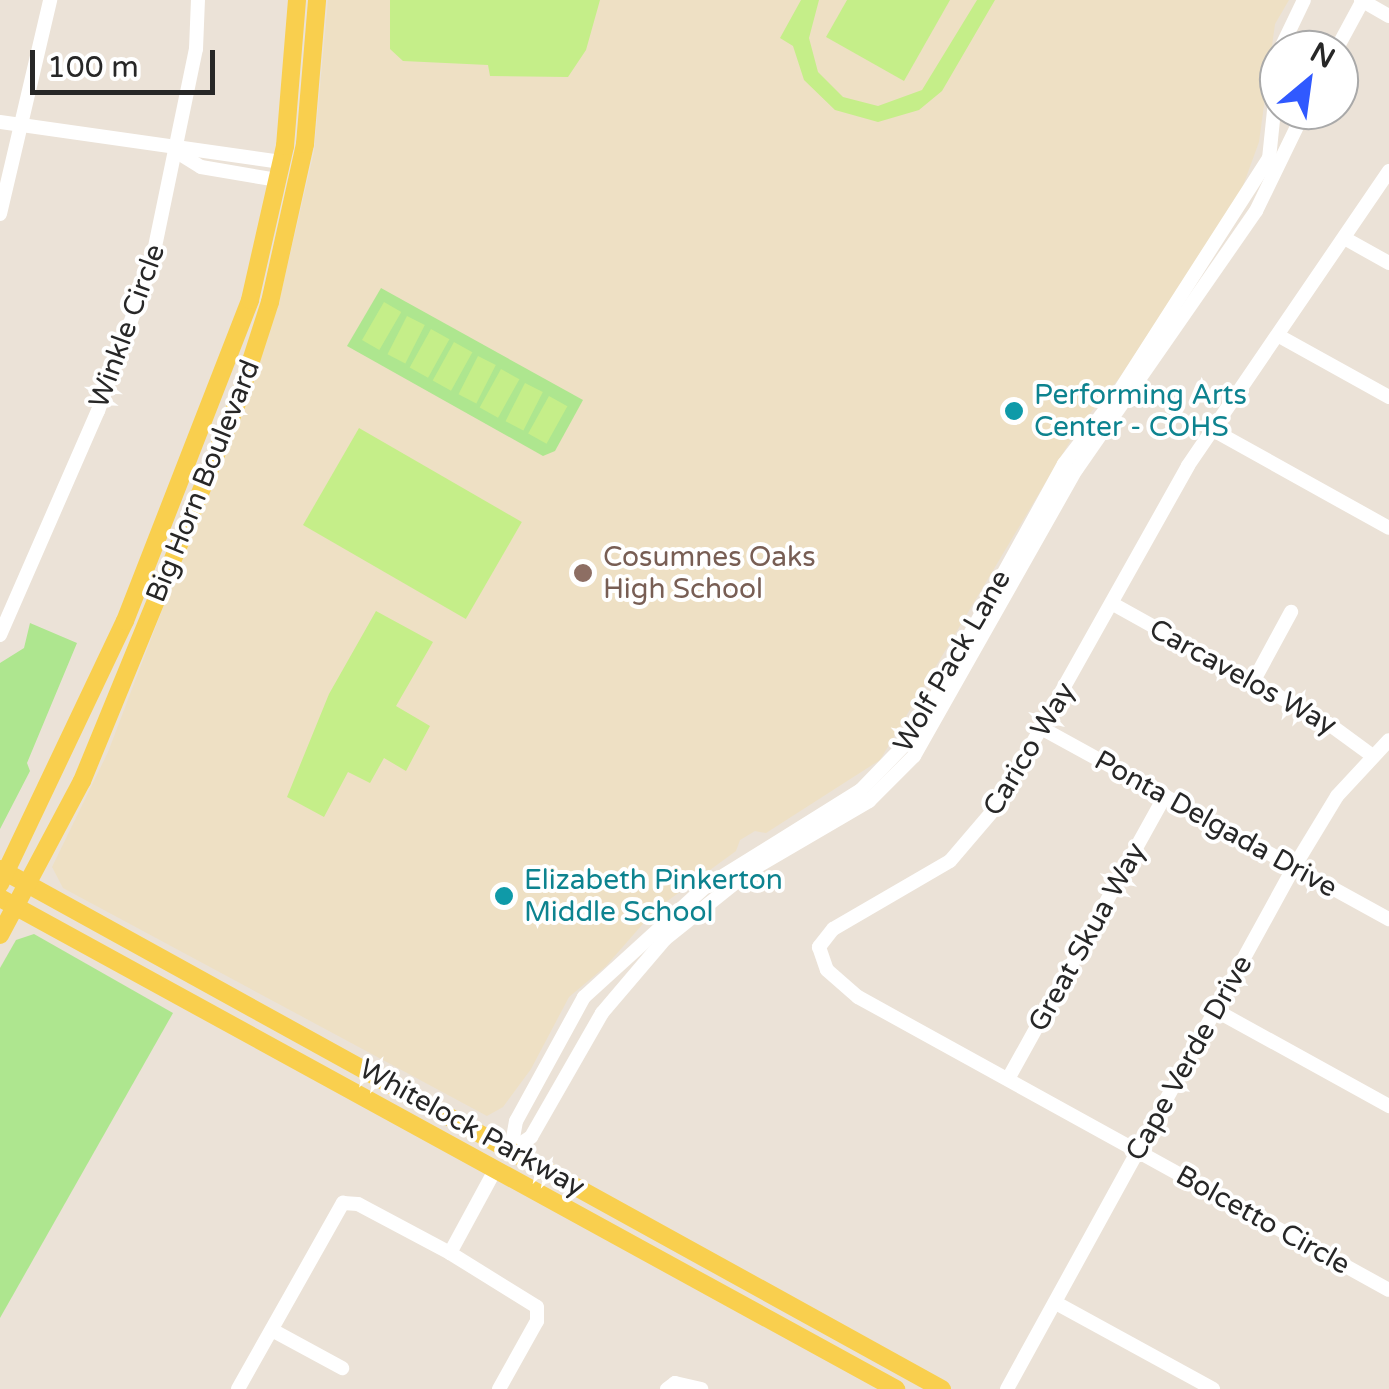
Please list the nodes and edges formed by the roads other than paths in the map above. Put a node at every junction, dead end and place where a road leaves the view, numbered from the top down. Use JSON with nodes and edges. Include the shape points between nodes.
{"nodes":[{"id":1,"x":50,"y":0,"type":"edge"},
{"id":2,"x":198,"y":0,"type":"edge"},
{"id":3,"x":297,"y":0,"type":"edge"},
{"id":4,"x":317,"y":0,"type":"edge"},
{"id":5,"x":1304,"y":0,"type":"edge"},
{"id":6,"x":1362,"y":0,"type":"edge"},
{"id":7,"x":1389,"y":16,"type":"edge"},
{"id":8,"x":1290,"y":30,"type":"edge"},
{"id":9,"x":1346,"y":30,"type":"edge"},
{"id":10,"x":0,"y":122,"type":"edge"},
{"id":11,"x":20,"y":126,"type":"junction"},
{"id":12,"x":1272,"y":130,"type":"edge"},
{"id":13,"x":1295,"y":130,"type":"edge"},
{"id":14,"x":177,"y":152,"type":"junction"},
{"id":15,"x":1389,"y":170,"type":"edge"},
{"id":16,"x":279,"y":171,"type":"junction"},
{"id":17,"x":0,"y":214,"type":"edge"},
{"id":18,"x":1346,"y":238,"type":"junction"},
{"id":19,"x":1389,"y":263,"type":"edge"},
{"id":20,"x":1279,"y":336,"type":"junction"},
{"id":21,"x":1389,"y":397,"type":"edge"},
{"id":22,"x":1212,"y":430,"type":"junction"},
{"id":23,"x":1389,"y":528,"type":"edge"},
{"id":24,"x":1113,"y":604,"type":"junction"},
{"id":25,"x":1291,"y":612,"type":"dead end"},
{"id":26,"x":0,"y":635,"type":"edge"},
{"id":27,"x":1253,"y":682,"type":"junction"},
{"id":28,"x":1043,"y":729,"type":"junction"},
{"id":29,"x":1389,"y":740,"type":"edge"},
{"id":30,"x":1370,"y":754,"type":"junction"},
{"id":31,"x":1165,"y":796,"type":"junction"},
{"id":32,"x":1294,"y":867,"type":"junction"},
{"id":33,"x":2,"y":875,"type":"edge"},
{"id":34,"x":28,"y":884,"type":"junction"},
{"id":35,"x":8,"y":902,"type":"edge"},
{"id":36,"x":1389,"y":919,"type":"edge"},
{"id":37,"x":0,"y":935,"type":"edge"},
{"id":38,"x":1215,"y":1010,"type":"junction"},
{"id":39,"x":1008,"y":1079,"type":"junction"},
{"id":40,"x":348,"y":1089,"type":"junction"},
{"id":41,"x":1389,"y":1106,"type":"edge"},
{"id":42,"x":511,"y":1150,"type":"junction"},
{"id":43,"x":1137,"y":1150,"type":"junction"},
{"id":44,"x":495,"y":1170,"type":"junction"},
{"id":45,"x":570,"y":1212,"type":"junction"},
{"id":46,"x":450,"y":1253,"type":"junction"},
{"id":47,"x":1389,"y":1290,"type":"edge"},
{"id":48,"x":1056,"y":1303,"type":"junction"},
{"id":49,"x":272,"y":1330,"type":"junction"},
{"id":50,"x":342,"y":1368,"type":"dead end"},
{"id":51,"x":238,"y":1389,"type":"edge"},
{"id":52,"x":499,"y":1389,"type":"edge"},
{"id":53,"x":666,"y":1389,"type":"edge"},
{"id":54,"x":701,"y":1389,"type":"edge"},
{"id":55,"x":896,"y":1389,"type":"edge"},
{"id":56,"x":942,"y":1389,"type":"edge"},
{"id":57,"x":1007,"y":1389,"type":"edge"},
{"id":58,"x":1212,"y":1389,"type":"edge"}],
"edges":[{"from":1,"to":11,"type":"street"},
{"from":2,"to":14,"type":"street","name":"Winkle Circle"},
{"from":3,"to":16,"type":"main road","name":"Big Horn Boulevard"},
{"from":4,"to":34,"type":"main road","name":"Big Horn Boulevard","via":[[305,144],[252,360],[92,756]]},
{"from":5,"to":8,"type":"street"},
{"from":6,"to":7,"type":"street"},
{"from":6,"to":9,"type":"street"},
{"from":10,"to":11,"type":"street"},
{"from":11,"to":14,"type":"street"},
{"from":11,"to":17,"type":"street"},
{"from":12,"to":42,"type":"street","name":"Wolf Pack Lane","via":[[1269,158],[1119,392],[1064,464],[915,734],[861,790],[705,887],[584,997],[516,1120]]},
{"from":13,"to":42,"type":"street","name":"Wolf Pack Lane","via":[[1256,212],[1076,470],[914,756],[869,801],[751,870],[664,939],[602,1013],[531,1137]]},
{"from":14,"to":16,"type":"street","via":[[207,148]]},
{"from":14,"to":26,"type":"street","name":"Winkle Circle","via":[[136,314]]},
{"from":15,"to":18,"type":"street","name":"Carico Way"},
{"from":16,"to":33,"type":"main road","name":"Big Horn Boulevard","via":[[250,300],[220,388],[96,689]]},
{"from":18,"to":19,"type":"street"},
{"from":18,"to":20,"type":"street","name":"Carico Way"},
{"from":20,"to":21,"type":"street"},
{"from":20,"to":22,"type":"street","name":"Carico Way"},
{"from":22,"to":23,"type":"street"},
{"from":22,"to":24,"type":"street","name":"Carico Way"},
{"from":24,"to":27,"type":"street","name":"Carcavelos Way"},
{"from":24,"to":28,"type":"street","name":"Carico Way"},
{"from":25,"to":27,"type":"street"},
{"from":27,"to":30,"type":"street","name":"Carcavelos Way"},
{"from":28,"to":31,"type":"street","name":"Ponta Delgada Drive"},
{"from":28,"to":39,"type":"street","name":"Carico Way","via":[[998,806],[950,861],[833,929],[819,947],[827,970],[844,987]]},
{"from":29,"to":30,"type":"street","name":"Cape Verde Drive"},
{"from":30,"to":32,"type":"street","name":"Cape Verde Drive"},
{"from":31,"to":32,"type":"street","name":"Ponta Delgada Drive"},
{"from":31,"to":39,"type":"street","name":"Great Skua Way"},
{"from":32,"to":36,"type":"street","name":"Ponta Delgada Drive"},
{"from":32,"to":38,"type":"street","name":"Cape Verde Drive"},
{"from":33,"to":34,"type":"main road","name":"Whitelock Parkway"},
{"from":34,"to":35,"type":"main road","name":"Big Horn Boulevard"},
{"from":34,"to":42,"type":"main road","name":"Whitelock Parkway"},
{"from":35,"to":37,"type":"main road","name":"Big Horn Boulevard"},
{"from":35,"to":40,"type":"main road","name":"Whitelock Parkway"},
{"from":38,"to":41,"type":"street"},
{"from":38,"to":43,"type":"street","name":"Cape Verde Drive"},
{"from":39,"to":43,"type":"street","name":"Carico Way"},
{"from":40,"to":42,"type":"main road","via":[[482,1150]]},
{"from":40,"to":44,"type":"main road","name":"Whitelock Parkway"},
{"from":42,"to":45,"type":"main road","via":[[526,1176]]},
{"from":42,"to":56,"type":"main road","name":"Whitelock Parkway"},
{"from":43,"to":47,"type":"street","name":"Bolcetto Circle"},
{"from":43,"to":48,"type":"street","name":"Cape Verde Drive"},
{"from":44,"to":45,"type":"main road","name":"Whitelock Parkway"},
{"from":44,"to":46,"type":"street"},
{"from":45,"to":55,"type":"main road","name":"Whitelock Parkway"},
{"from":46,"to":49,"type":"street","via":[[343,1202]]},
{"from":46,"to":52,"type":"street","via":[[537,1307],[537,1321]]},
{"from":48,"to":57,"type":"street","name":"Cape Verde Drive"},
{"from":48,"to":58,"type":"street"},
{"from":49,"to":50,"type":"street"},
{"from":49,"to":51,"type":"street"},
{"from":53,"to":54,"type":"street","via":[[675,1382]]}]}
